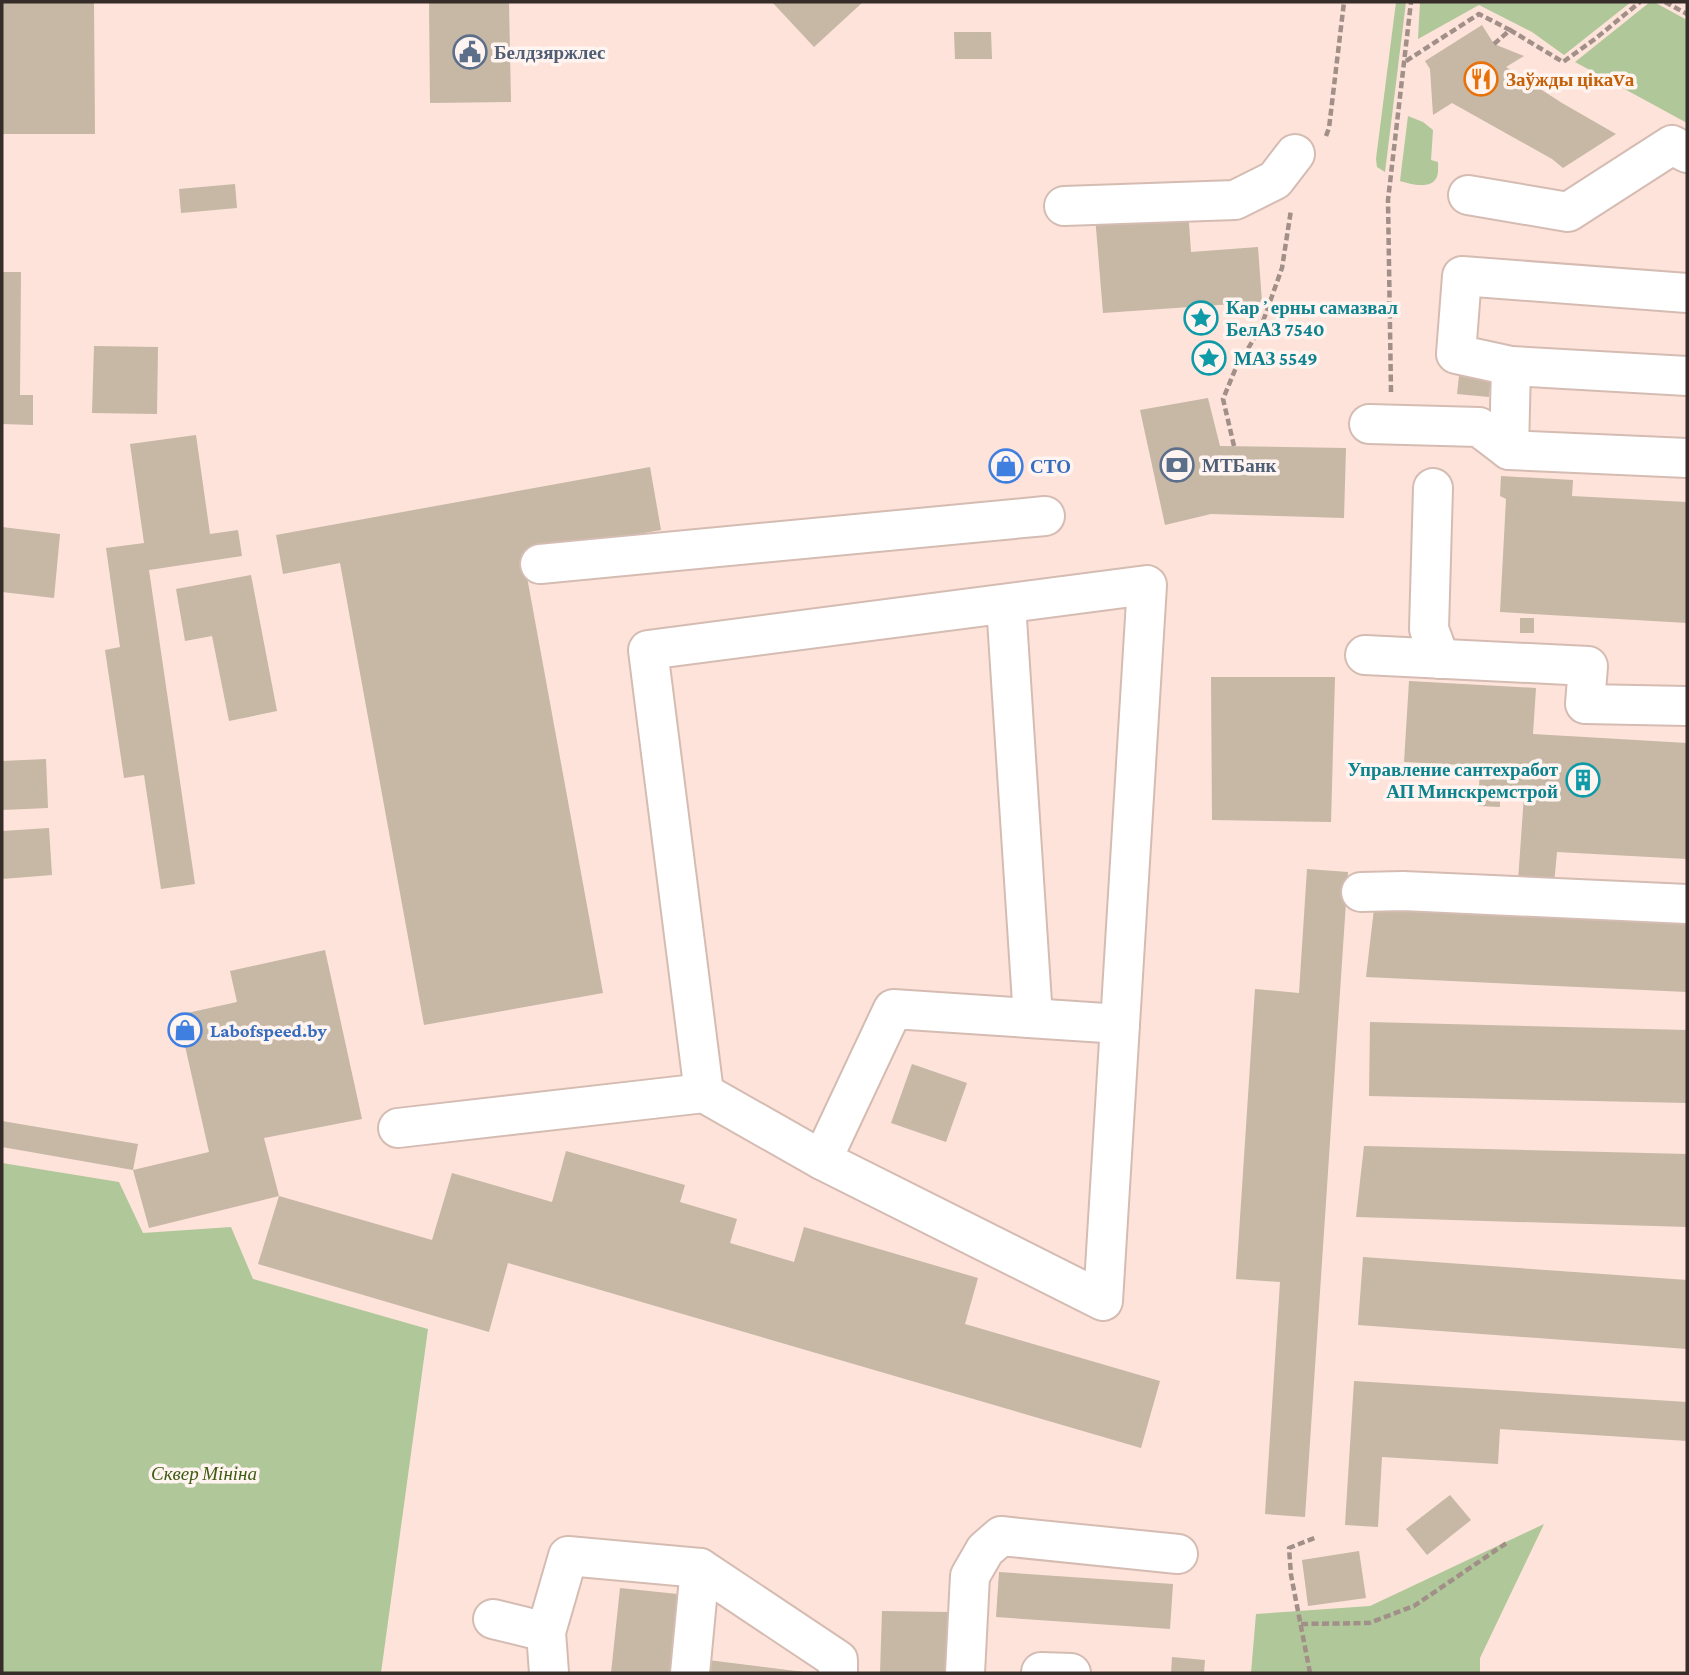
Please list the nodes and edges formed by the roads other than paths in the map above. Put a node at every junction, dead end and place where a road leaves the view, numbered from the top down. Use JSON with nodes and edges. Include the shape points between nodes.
{"nodes":[{"id":1,"x":1310,"y":147,"type":"road end"},
{"id":2,"x":1687,"y":153,"type":"edge"},
{"id":3,"x":1468,"y":195,"type":"dead end"},
{"id":4,"x":1064,"y":206,"type":"dead end"},
{"id":5,"x":1687,"y":293,"type":"edge"},
{"id":6,"x":1511,"y":366,"type":"junction"},
{"id":7,"x":1687,"y":376,"type":"edge"},
{"id":8,"x":1380,"y":425,"type":"road end"},
{"id":9,"x":1509,"y":450,"type":"junction"},
{"id":10,"x":1687,"y":458,"type":"edge"},
{"id":11,"x":1433,"y":488,"type":"dead end"},
{"id":12,"x":1045,"y":516,"type":"dead end"},
{"id":13,"x":540,"y":564,"type":"dead end"},
{"id":14,"x":1006,"y":604,"type":"junction"},
{"id":15,"x":1365,"y":655,"type":"dead end"},
{"id":16,"x":1440,"y":659,"type":"junction"},
{"id":17,"x":1687,"y":706,"type":"edge"},
{"id":18,"x":1361,"y":892,"type":"dead end"},
{"id":19,"x":1687,"y":904,"type":"edge"},
{"id":20,"x":1033,"y":1018,"type":"junction"},
{"id":21,"x":1120,"y":1024,"type":"junction"},
{"id":22,"x":704,"y":1093,"type":"junction"},
{"id":23,"x":398,"y":1128,"type":"dead end"},
{"id":24,"x":822,"y":1160,"type":"junction"},
{"id":25,"x":1178,"y":1554,"type":"dead end"},
{"id":26,"x":700,"y":1568,"type":"junction"},
{"id":27,"x":493,"y":1619,"type":"dead end"},
{"id":28,"x":546,"y":1632,"type":"junction"},
{"id":29,"x":549,"y":1673,"type":"edge"},
{"id":30,"x":690,"y":1673,"type":"edge"},
{"id":31,"x":838,"y":1673,"type":"edge"},
{"id":32,"x":965,"y":1673,"type":"edge"},
{"id":33,"x":1041,"y":1673,"type":"edge"},
{"id":34,"x":1071,"y":1673,"type":"edge"}],
"edges":[{"from":1,"to":4,"type":"lane","via":[[1275,180],[1235,200]]},
{"from":2,"to":3,"type":"lane","via":[[1672,145],[1568,212]]},
{"from":5,"to":6,"type":"lane","via":[[1462,276],[1456,354]]},
{"from":6,"to":7,"type":"lane"},
{"from":6,"to":9,"type":"lane"},
{"from":8,"to":9,"type":"lane","via":[[1479,427]]},
{"from":9,"to":10,"type":"lane"},
{"from":11,"to":16,"type":"lane","via":[[1429,629]]},
{"from":12,"to":13,"type":"lane"},
{"from":14,"to":20,"type":"lane"},
{"from":14,"to":21,"type":"lane","via":[[1147,585]]},
{"from":14,"to":22,"type":"lane","via":[[648,650]]},
{"from":15,"to":16,"type":"lane"},
{"from":16,"to":17,"type":"lane","via":[[1588,666],[1586,704]]},
{"from":18,"to":19,"type":"lane"},
{"from":20,"to":21,"type":"lane"},
{"from":20,"to":24,"type":"lane","via":[[893,1009]]},
{"from":21,"to":24,"type":"lane","via":[[1103,1301]]},
{"from":22,"to":23,"type":"lane"},
{"from":22,"to":24,"type":"lane"},
{"from":25,"to":32,"type":"lane","via":[[1002,1536],[985,1550],[970,1576]]},
{"from":26,"to":28,"type":"lane","via":[[568,1556]]},
{"from":26,"to":30,"type":"lane"},
{"from":26,"to":31,"type":"lane","via":[[838,1660]]},
{"from":27,"to":28,"type":"lane"},
{"from":28,"to":29,"type":"lane"},
{"from":33,"to":34,"type":"lane"}]}
